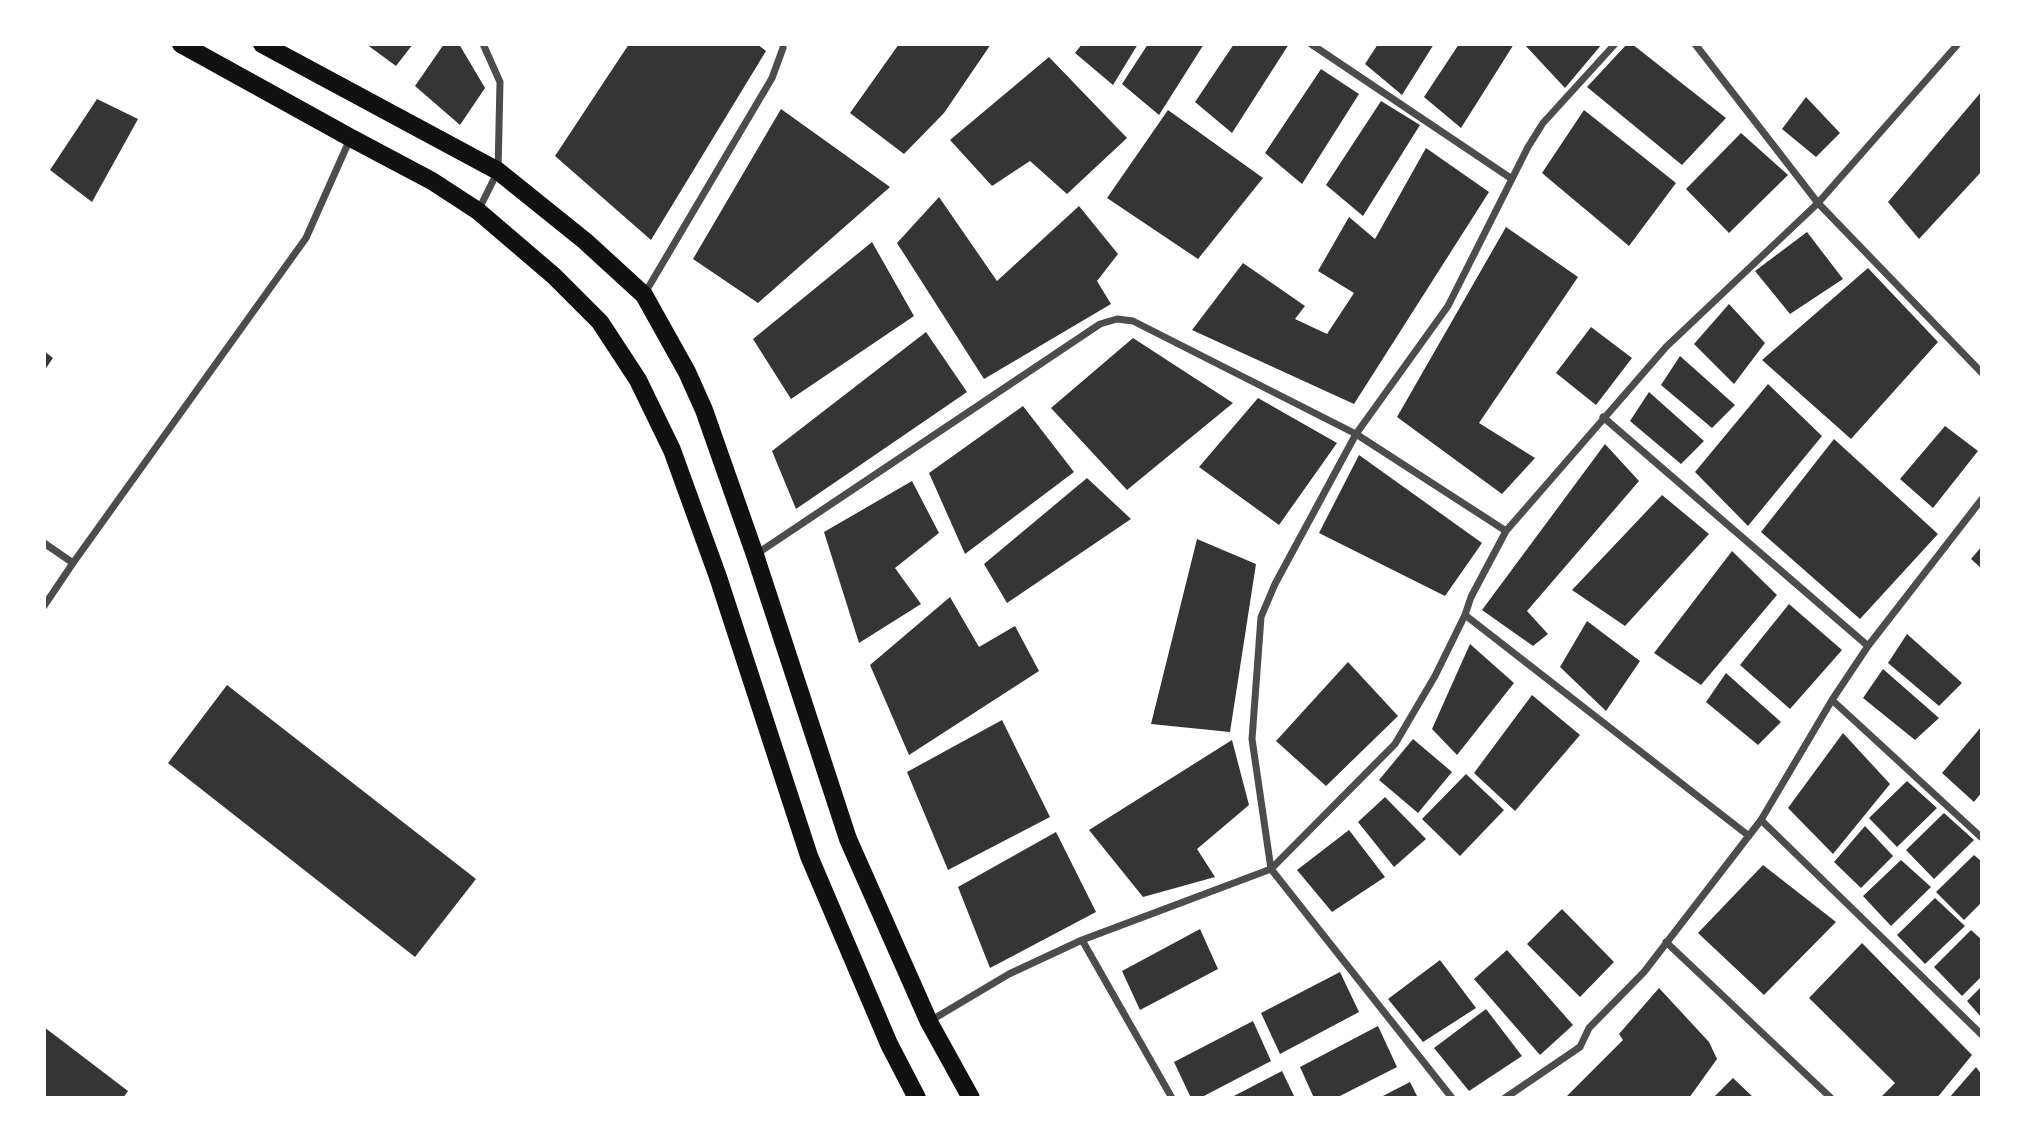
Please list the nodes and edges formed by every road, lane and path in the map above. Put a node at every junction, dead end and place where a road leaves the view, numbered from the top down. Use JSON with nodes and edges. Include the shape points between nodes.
{"nodes":[{"id":1,"x":181,"y":44,"type":"edge"},
{"id":2,"x":262,"y":44,"type":"edge"},
{"id":3,"x":483,"y":44,"type":"edge"},
{"id":4,"x":783,"y":44,"type":"edge"},
{"id":5,"x":1311,"y":44,"type":"edge"},
{"id":6,"x":1615,"y":44,"type":"edge"},
{"id":7,"x":1695,"y":44,"type":"edge"},
{"id":8,"x":1958,"y":44,"type":"edge"},
{"id":9,"x":351,"y":138,"type":"junction"},
{"id":10,"x":498,"y":172,"type":"junction"},
{"id":11,"x":1511,"y":179,"type":"junction"},
{"id":12,"x":1818,"y":203,"type":"junction"},
{"id":13,"x":478,"y":211,"type":"junction"},
{"id":14,"x":644,"y":295,"type":"junction"},
{"id":15,"x":1982,"y":373,"type":"edge"},
{"id":16,"x":1603,"y":417,"type":"junction"},
{"id":17,"x":1356,"y":433,"type":"junction"},
{"id":18,"x":1982,"y":499,"type":"edge"},
{"id":19,"x":1506,"y":531,"type":"junction"},
{"id":20,"x":44,"y":543,"type":"edge"},
{"id":21,"x":755,"y":555,"type":"junction"},
{"id":22,"x":73,"y":563,"type":"junction"},
{"id":23,"x":44,"y":606,"type":"edge"},
{"id":24,"x":1465,"y":615,"type":"junction"},
{"id":25,"x":1868,"y":646,"type":"junction"},
{"id":26,"x":1832,"y":700,"type":"junction"},
{"id":27,"x":1761,"y":820,"type":"junction"},
{"id":28,"x":1749,"y":836,"type":"junction"},
{"id":29,"x":1982,"y":838,"type":"edge"},
{"id":30,"x":1271,"y":869,"type":"junction"},
{"id":31,"x":1082,"y":940,"type":"junction"},
{"id":32,"x":1666,"y":942,"type":"junction"},
{"id":33,"x":929,"y":1021,"type":"junction"},
{"id":34,"x":1982,"y":1035,"type":"edge"},
{"id":35,"x":1828,"y":1097,"type":"edge"},
{"id":36,"x":917,"y":1098,"type":"edge"},
{"id":37,"x":971,"y":1098,"type":"edge"},
{"id":38,"x":1172,"y":1098,"type":"edge"},
{"id":39,"x":1452,"y":1098,"type":"edge"},
{"id":40,"x":1504,"y":1098,"type":"edge"}],
"edges":[{"from":1,"to":9,"type":"main road"},
{"from":2,"to":10,"type":"main road"},
{"from":3,"to":10,"type":"street","via":[[500,82]]},
{"from":4,"to":14,"type":"street","via":[[772,78]]},
{"from":5,"to":11,"type":"street"},
{"from":6,"to":11,"type":"street","via":[[1543,123]]},
{"from":7,"to":12,"type":"street"},
{"from":8,"to":12,"type":"street"},
{"from":9,"to":13,"type":"main road"},
{"from":9,"to":22,"type":"street","via":[[306,238]]},
{"from":10,"to":13,"type":"street"},
{"from":10,"to":14,"type":"main road"},
{"from":11,"to":17,"type":"street","via":[[1448,306]]},
{"from":12,"to":15,"type":"street"},
{"from":12,"to":16,"type":"street","via":[[1666,347]]},
{"from":13,"to":36,"type":"main road","via":[[600,322],[638,380],[672,450],[714,564],[809,856],[889,1044]]},
{"from":14,"to":21,"type":"main road","via":[[704,410]]},
{"from":16,"to":19,"type":"street"},
{"from":16,"to":25,"type":"street"},
{"from":17,"to":19,"type":"street"},
{"from":17,"to":21,"type":"street","via":[[1133,321],[1117,319],[1100,324]]},
{"from":17,"to":30,"type":"street","via":[[1261,617],[1252,739]]},
{"from":18,"to":25,"type":"street"},
{"from":19,"to":24,"type":"street"},
{"from":20,"to":22,"type":"street"},
{"from":21,"to":33,"type":"main road","via":[[848,839]]},
{"from":22,"to":23,"type":"street"},
{"from":24,"to":28,"type":"street"},
{"from":24,"to":30,"type":"street","via":[[1395,744]]},
{"from":25,"to":26,"type":"street"},
{"from":26,"to":27,"type":"street"},
{"from":26,"to":29,"type":"street"},
{"from":27,"to":28,"type":"street"},
{"from":27,"to":34,"type":"street"},
{"from":28,"to":32,"type":"street"},
{"from":30,"to":31,"type":"street"},
{"from":30,"to":39,"type":"street"},
{"from":31,"to":33,"type":"street","via":[[1009,974]]},
{"from":31,"to":38,"type":"street"},
{"from":32,"to":35,"type":"street"},
{"from":32,"to":40,"type":"street","via":[[1644,972],[1589,1028],[1580,1046]]},
{"from":33,"to":37,"type":"main road"}]}
